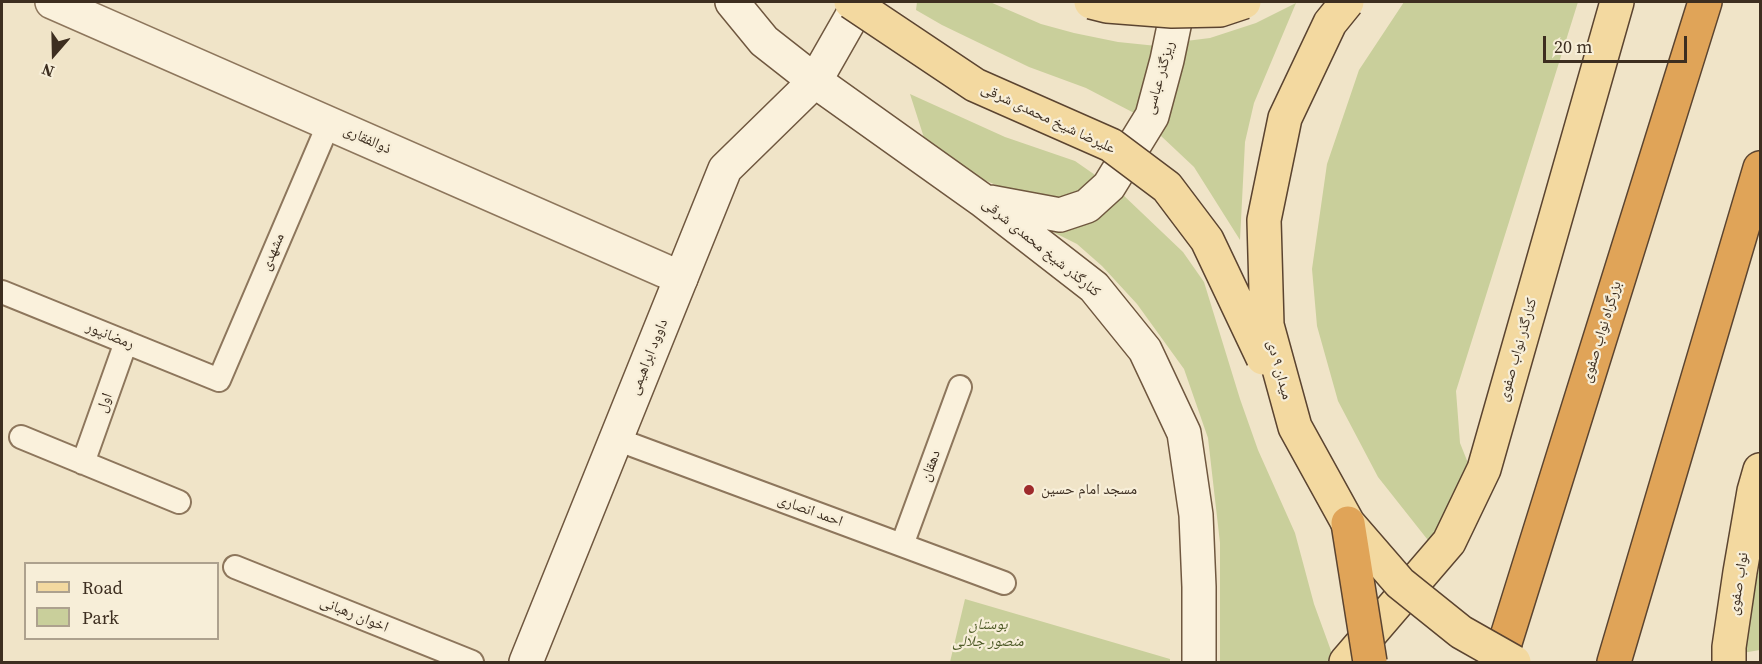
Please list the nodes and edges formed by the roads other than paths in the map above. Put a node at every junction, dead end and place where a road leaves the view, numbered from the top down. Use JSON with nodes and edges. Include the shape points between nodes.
{"nodes":[{"id":1,"x":52,"y":2,"type":"edge"},
{"id":2,"x":732,"y":2,"type":"edge"},
{"id":3,"x":851,"y":2,"type":"edge"},
{"id":4,"x":860,"y":2,"type":"edge"},
{"id":5,"x":1090,"y":2,"type":"edge"},
{"id":6,"x":1179,"y":2,"type":"edge"},
{"id":7,"x":1244,"y":2,"type":"edge"},
{"id":8,"x":1347,"y":2,"type":"edge"},
{"id":9,"x":1617,"y":2,"type":"edge"},
{"id":10,"x":1705,"y":2,"type":"edge"},
{"id":11,"x":89,"y":9,"type":"edge"},
{"id":12,"x":815,"y":81,"type":"junction"},
{"id":13,"x":329,"y":123,"type":"junction"},
{"id":14,"x":1761,"y":168,"type":"edge"},
{"id":15,"x":982,"y":200,"type":"junction"},
{"id":16,"x":681,"y":278,"type":"junction"},
{"id":17,"x":2,"y":292,"type":"edge"},
{"id":18,"x":126,"y":342,"type":"junction"},
{"id":19,"x":219,"y":380,"type":"joint"},
{"id":20,"x":960,"y":387,"type":"dead end"},
{"id":21,"x":1294,"y":427,"type":"junction"},
{"id":22,"x":21,"y":437,"type":"dead end"},
{"id":23,"x":616,"y":439,"type":"junction"},
{"id":24,"x":83,"y":463,"type":"junction"},
{"id":25,"x":1761,"y":470,"type":"edge"},
{"id":26,"x":179,"y":502,"type":"dead end"},
{"id":27,"x":1348,"y":523,"type":"junction"},
{"id":28,"x":902,"y":545,"type":"junction"},
{"id":29,"x":236,"y":567,"type":"dead end"},
{"id":30,"x":1004,"y":583,"type":"dead end"},
{"id":31,"x":527,"y":662,"type":"edge"},
{"id":32,"x":472,"y":663,"type":"edge"},
{"id":33,"x":1199,"y":663,"type":"edge"},
{"id":34,"x":1346,"y":663,"type":"edge"},
{"id":35,"x":1370,"y":663,"type":"edge"},
{"id":36,"x":1499,"y":663,"type":"edge"},
{"id":37,"x":1514,"y":663,"type":"edge"},
{"id":38,"x":1614,"y":663,"type":"edge"},
{"id":39,"x":1729,"y":663,"type":"edge"}],
"edges":[{"from":1,"to":11,"type":"street","name":"ذوالفقاری"},
{"from":2,"to":12,"type":"street","name":"کنارگذر شیخ محمدی شرقی","via":[[764,41]]},
{"from":3,"to":21,"type":"main road","name":"علیرضا شیخ محمدی شرقی","bridge":true,"via":[[975,85],[1111,145],[1167,187],[1207,240]]},
{"from":4,"to":12,"type":"street","name":"داوود ابراهیمی"},
{"from":5,"to":7,"type":"main road","bridge":true,"via":[[1172,11],[1220,10]]},
{"from":6,"to":15,"type":"street","name":"ریزگذر عباسی","via":[[1152,116],[1109,186],[1088,206],[1060,215]]},
{"from":8,"to":21,"type":"main road","name":"میدان ۹ دی","bridge":true,"via":[[1330,23],[1285,117],[1264,220],[1267,325]]},
{"from":9,"to":34,"type":"main road","name":"کنارگذر نواب صفوی","via":[[1484,469],[1449,542]]},
{"from":10,"to":36,"type":"highway","name":"بزرگراه نواب صفوی"},
{"from":11,"to":13,"type":"street","name":"ذوالفقاری"},
{"from":12,"to":15,"type":"street","name":"کنارگذر شیخ محمدی شرقی"},
{"from":12,"to":16,"type":"street","name":"داوود ابراهیمی","via":[[725,169]]},
{"from":13,"to":16,"type":"street","name":"ذوالفقاری"},
{"from":13,"to":19,"type":"lane","name":"مشهدی"},
{"from":14,"to":38,"type":"highway"},
{"from":15,"to":33,"type":"street","name":"کنارگذر شیخ محمدی شرقی","via":[[1094,287],[1145,350],[1184,433],[1196,515]]},
{"from":16,"to":23,"type":"street","name":"داوود ابراهیمی"},
{"from":17,"to":18,"type":"lane","name":"رمضانپور"},
{"from":18,"to":19,"type":"lane","name":"رمضانپور"},
{"from":18,"to":24,"type":"lane","name":"اول"},
{"from":20,"to":28,"type":"lane","name":"دهقان"},
{"from":21,"to":27,"type":"main road","name":"میدان ۹ دی","bridge":true},
{"from":22,"to":24,"type":"lane"},
{"from":23,"to":28,"type":"lane","name":"احمد انصاری"},
{"from":23,"to":31,"type":"street","name":"داوود ابراهیمی"},
{"from":24,"to":26,"type":"lane"},
{"from":25,"to":39,"type":"main road","name":"نواب صفوی","via":[[1740,572]]},
{"from":27,"to":35,"type":"highway","bridge":true},
{"from":27,"to":37,"type":"main road","name":"میدان ۹ دی","bridge":true,"via":[[1400,583],[1461,633]]},
{"from":28,"to":30,"type":"lane","name":"احمد انصاری"},
{"from":29,"to":32,"type":"lane","name":"اخوان رهبانی"}]}
